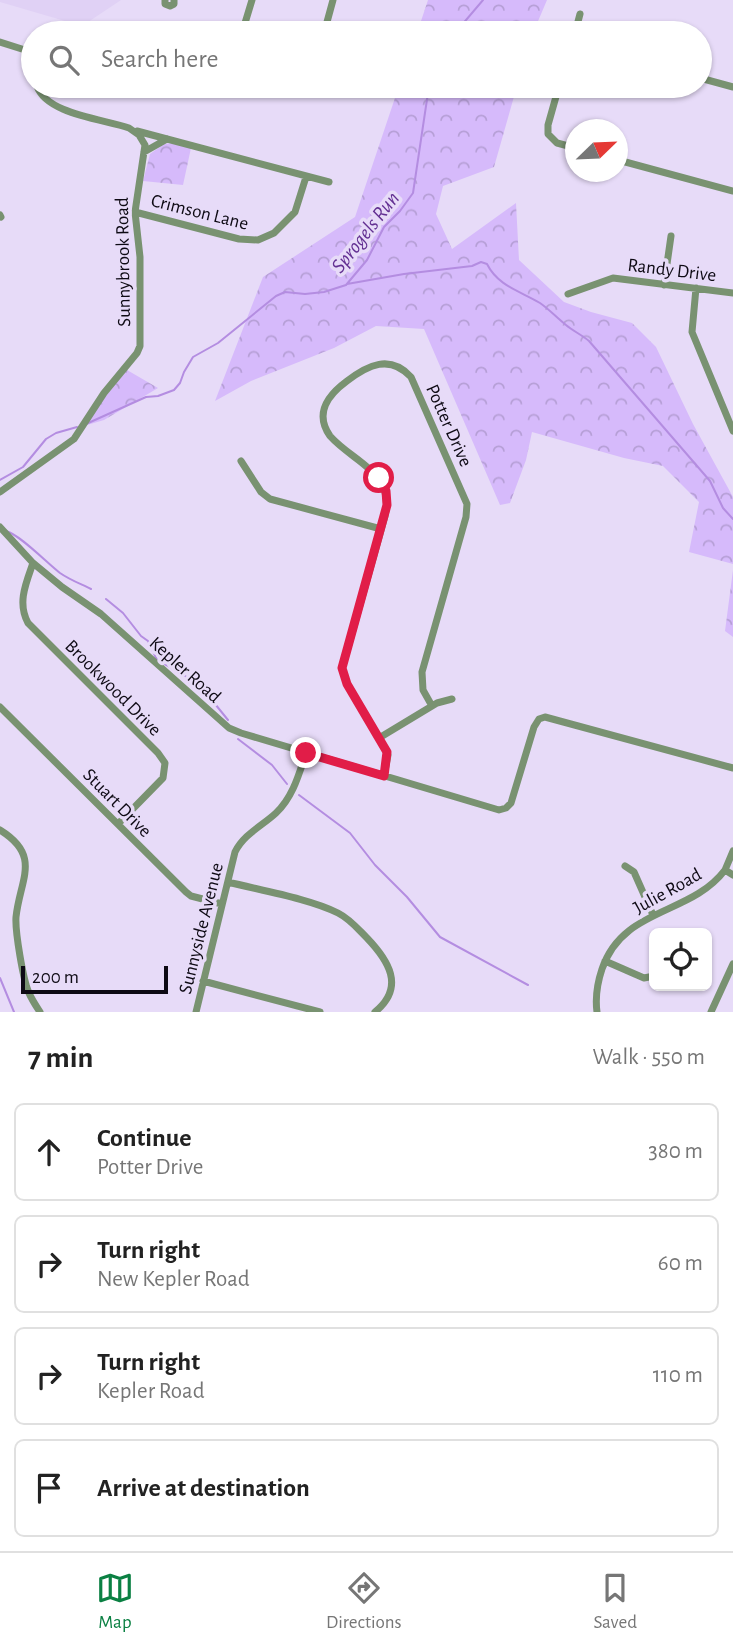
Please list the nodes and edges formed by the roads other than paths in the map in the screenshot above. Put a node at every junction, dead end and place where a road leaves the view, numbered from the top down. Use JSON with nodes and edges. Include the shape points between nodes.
{"nodes":[{"id":1,"x":165,"y":0,"type":"edge"},
{"id":2,"x":174,"y":0,"type":"edge"},
{"id":3,"x":252,"y":0,"type":"edge"},
{"id":4,"x":333,"y":0,"type":"edge"},
{"id":5,"x":580,"y":14,"type":"dead end"},
{"id":6,"x":246,"y":21,"type":"edge"},
{"id":7,"x":327,"y":21,"type":"edge"},
{"id":8,"x":578,"y":21,"type":"edge"},
{"id":9,"x":0,"y":42,"type":"edge"},
{"id":10,"x":21,"y":49,"type":"edge"},
{"id":11,"x":712,"y":81,"type":"edge"},
{"id":12,"x":733,"y":87,"type":"edge"},
{"id":13,"x":43,"y":98,"type":"edge"},
{"id":14,"x":556,"y":98,"type":"edge"},
{"id":15,"x":135,"y":130,"type":"junction"},
{"id":16,"x":167,"y":139,"type":"junction"},
{"id":17,"x":565,"y":146,"type":"edge"},
{"id":18,"x":144,"y":152,"type":"junction"},
{"id":19,"x":628,"y":163,"type":"edge"},
{"id":20,"x":306,"y":177,"type":"junction"},
{"id":21,"x":329,"y":183,"type":"dead end"},
{"id":22,"x":733,"y":191,"type":"edge"},
{"id":23,"x":135,"y":212,"type":"junction"},
{"id":24,"x":671,"y":236,"type":"dead end"},
{"id":25,"x":664,"y":285,"type":"junction"},
{"id":26,"x":696,"y":288,"type":"junction"},
{"id":27,"x":733,"y":293,"type":"edge"},
{"id":28,"x":568,"y":294,"type":"dead end"},
{"id":29,"x":733,"y":431,"type":"edge"},
{"id":30,"x":241,"y":461,"type":"dead end"},
{"id":31,"x":0,"y":492,"type":"edge"},
{"id":32,"x":381,"y":528,"type":"junction"},
{"id":33,"x":2,"y":530,"type":"edge"},
{"id":34,"x":33,"y":563,"type":"junction"},
{"id":35,"x":452,"y":699,"type":"dead end"},
{"id":36,"x":432,"y":706,"type":"junction"},
{"id":37,"x":0,"y":707,"type":"edge"},
{"id":38,"x":379,"y":738,"type":"junction"},
{"id":39,"x":306,"y":753,"type":"junction"},
{"id":40,"x":733,"y":768,"type":"edge"},
{"id":41,"x":384,"y":776,"type":"junction"},
{"id":42,"x":117,"y":824,"type":"junction"},
{"id":43,"x":0,"y":830,"type":"edge"},
{"id":44,"x":733,"y":851,"type":"edge"},
{"id":45,"x":625,"y":866,"type":"dead end"},
{"id":46,"x":725,"y":870,"type":"junction"},
{"id":47,"x":733,"y":875,"type":"edge"},
{"id":48,"x":228,"y":882,"type":"junction"},
{"id":49,"x":222,"y":904,"type":"junction"},
{"id":50,"x":653,"y":915,"type":"junction"},
{"id":51,"x":605,"y":961,"type":"junction"},
{"id":52,"x":733,"y":964,"type":"edge"},
{"id":53,"x":649,"y":977,"type":"edge"},
{"id":54,"x":204,"y":981,"type":"junction"},
{"id":55,"x":40,"y":1012,"type":"edge"},
{"id":56,"x":196,"y":1012,"type":"edge"},
{"id":57,"x":320,"y":1012,"type":"edge"},
{"id":58,"x":375,"y":1012,"type":"edge"},
{"id":59,"x":597,"y":1012,"type":"edge"},
{"id":60,"x":711,"y":1012,"type":"edge"}],
"edges":[{"from":1,"to":2,"type":"street","via":[[170,6]]},
{"from":3,"to":6,"type":"street"},
{"from":4,"to":7,"type":"street"},
{"from":5,"to":8,"type":"street"},
{"from":9,"to":10,"type":"street"},
{"from":11,"to":12,"type":"street"},
{"from":13,"to":15,"type":"street","via":[[55,106]]},
{"from":14,"to":17,"type":"street","via":[[548,134]]},
{"from":15,"to":16,"type":"street"},
{"from":15,"to":18,"type":"street","via":[[143,140]]},
{"from":16,"to":18,"type":"street"},
{"from":16,"to":20,"type":"street"},
{"from":18,"to":23,"type":"street","name":"Sunnybrook Road"},
{"from":19,"to":22,"type":"street"},
{"from":20,"to":21,"type":"street"},
{"from":20,"to":23,"type":"street","name":"Crimson Lane","via":[[295,212],[274,233],[258,240]]},
{"from":23,"to":31,"type":"street","name":"Sunnybrook Road","via":[[139,350],[104,393],[82,431]]},
{"from":24,"to":25,"type":"street"},
{"from":25,"to":26,"type":"street","name":"Randy Drive"},
{"from":25,"to":28,"type":"street","name":"Randy Drive","via":[[613,278]]},
{"from":26,"to":27,"type":"street","name":"Randy Drive"},
{"from":26,"to":29,"type":"street","via":[[692,336]]},
{"from":30,"to":32,"type":"street","via":[[270,499]]},
{"from":32,"to":36,"type":"street","name":"Potter Drive","via":[[387,505],[384,487],[332,438],[323,415],[335,390],[366,367],[386,363],[405,370],[413,381],[467,504],[422,672],[422,687]]},
{"from":32,"to":38,"type":"street","name":"Potter Drive","via":[[342,668]]},
{"from":33,"to":34,"type":"street","name":"Kepler Road"},
{"from":34,"to":39,"type":"street","name":"Kepler Road","via":[[101,614],[229,728]]},
{"from":34,"to":42,"type":"street","name":"Brookwood Drive","via":[[22,605],[28,623],[165,763],[163,778]]},
{"from":35,"to":36,"type":"street"},
{"from":36,"to":38,"type":"street"},
{"from":37,"to":42,"type":"street","name":"Stuart Drive"},
{"from":38,"to":41,"type":"street","via":[[388,757]]},
{"from":39,"to":41,"type":"street","name":"Kepler Road"},
{"from":39,"to":48,"type":"street","name":"Sunnyside Avenue","via":[[286,802],[238,846]]},
{"from":40,"to":41,"type":"street","name":"Kepler Road","via":[[547,716],[534,727],[514,796],[505,808]]},
{"from":42,"to":49,"type":"street","name":"Stuart Drive","via":[[191,896]]},
{"from":43,"to":55,"type":"street","via":[[20,847],[26,865],[16,929],[27,990]]},
{"from":44,"to":46,"type":"street"},
{"from":45,"to":50,"type":"street","via":[[634,872]]},
{"from":46,"to":47,"type":"street"},
{"from":46,"to":50,"type":"street","name":"Julie Road","via":[[707,889]]},
{"from":48,"to":49,"type":"street","name":"Sunnyside Avenue"},
{"from":48,"to":58,"type":"street","via":[[326,908],[348,920],[389,966],[390,991]]},
{"from":49,"to":54,"type":"street","name":"Sunnyside Avenue"},
{"from":50,"to":51,"type":"street","name":"Julie Road","via":[[623,935]]},
{"from":51,"to":53,"type":"street"},
{"from":51,"to":59,"type":"street","name":"Julie Road","via":[[596,992]]},
{"from":52,"to":60,"type":"street"},
{"from":54,"to":56,"type":"street","name":"Sunnyside Avenue"},
{"from":54,"to":57,"type":"street"}]}
